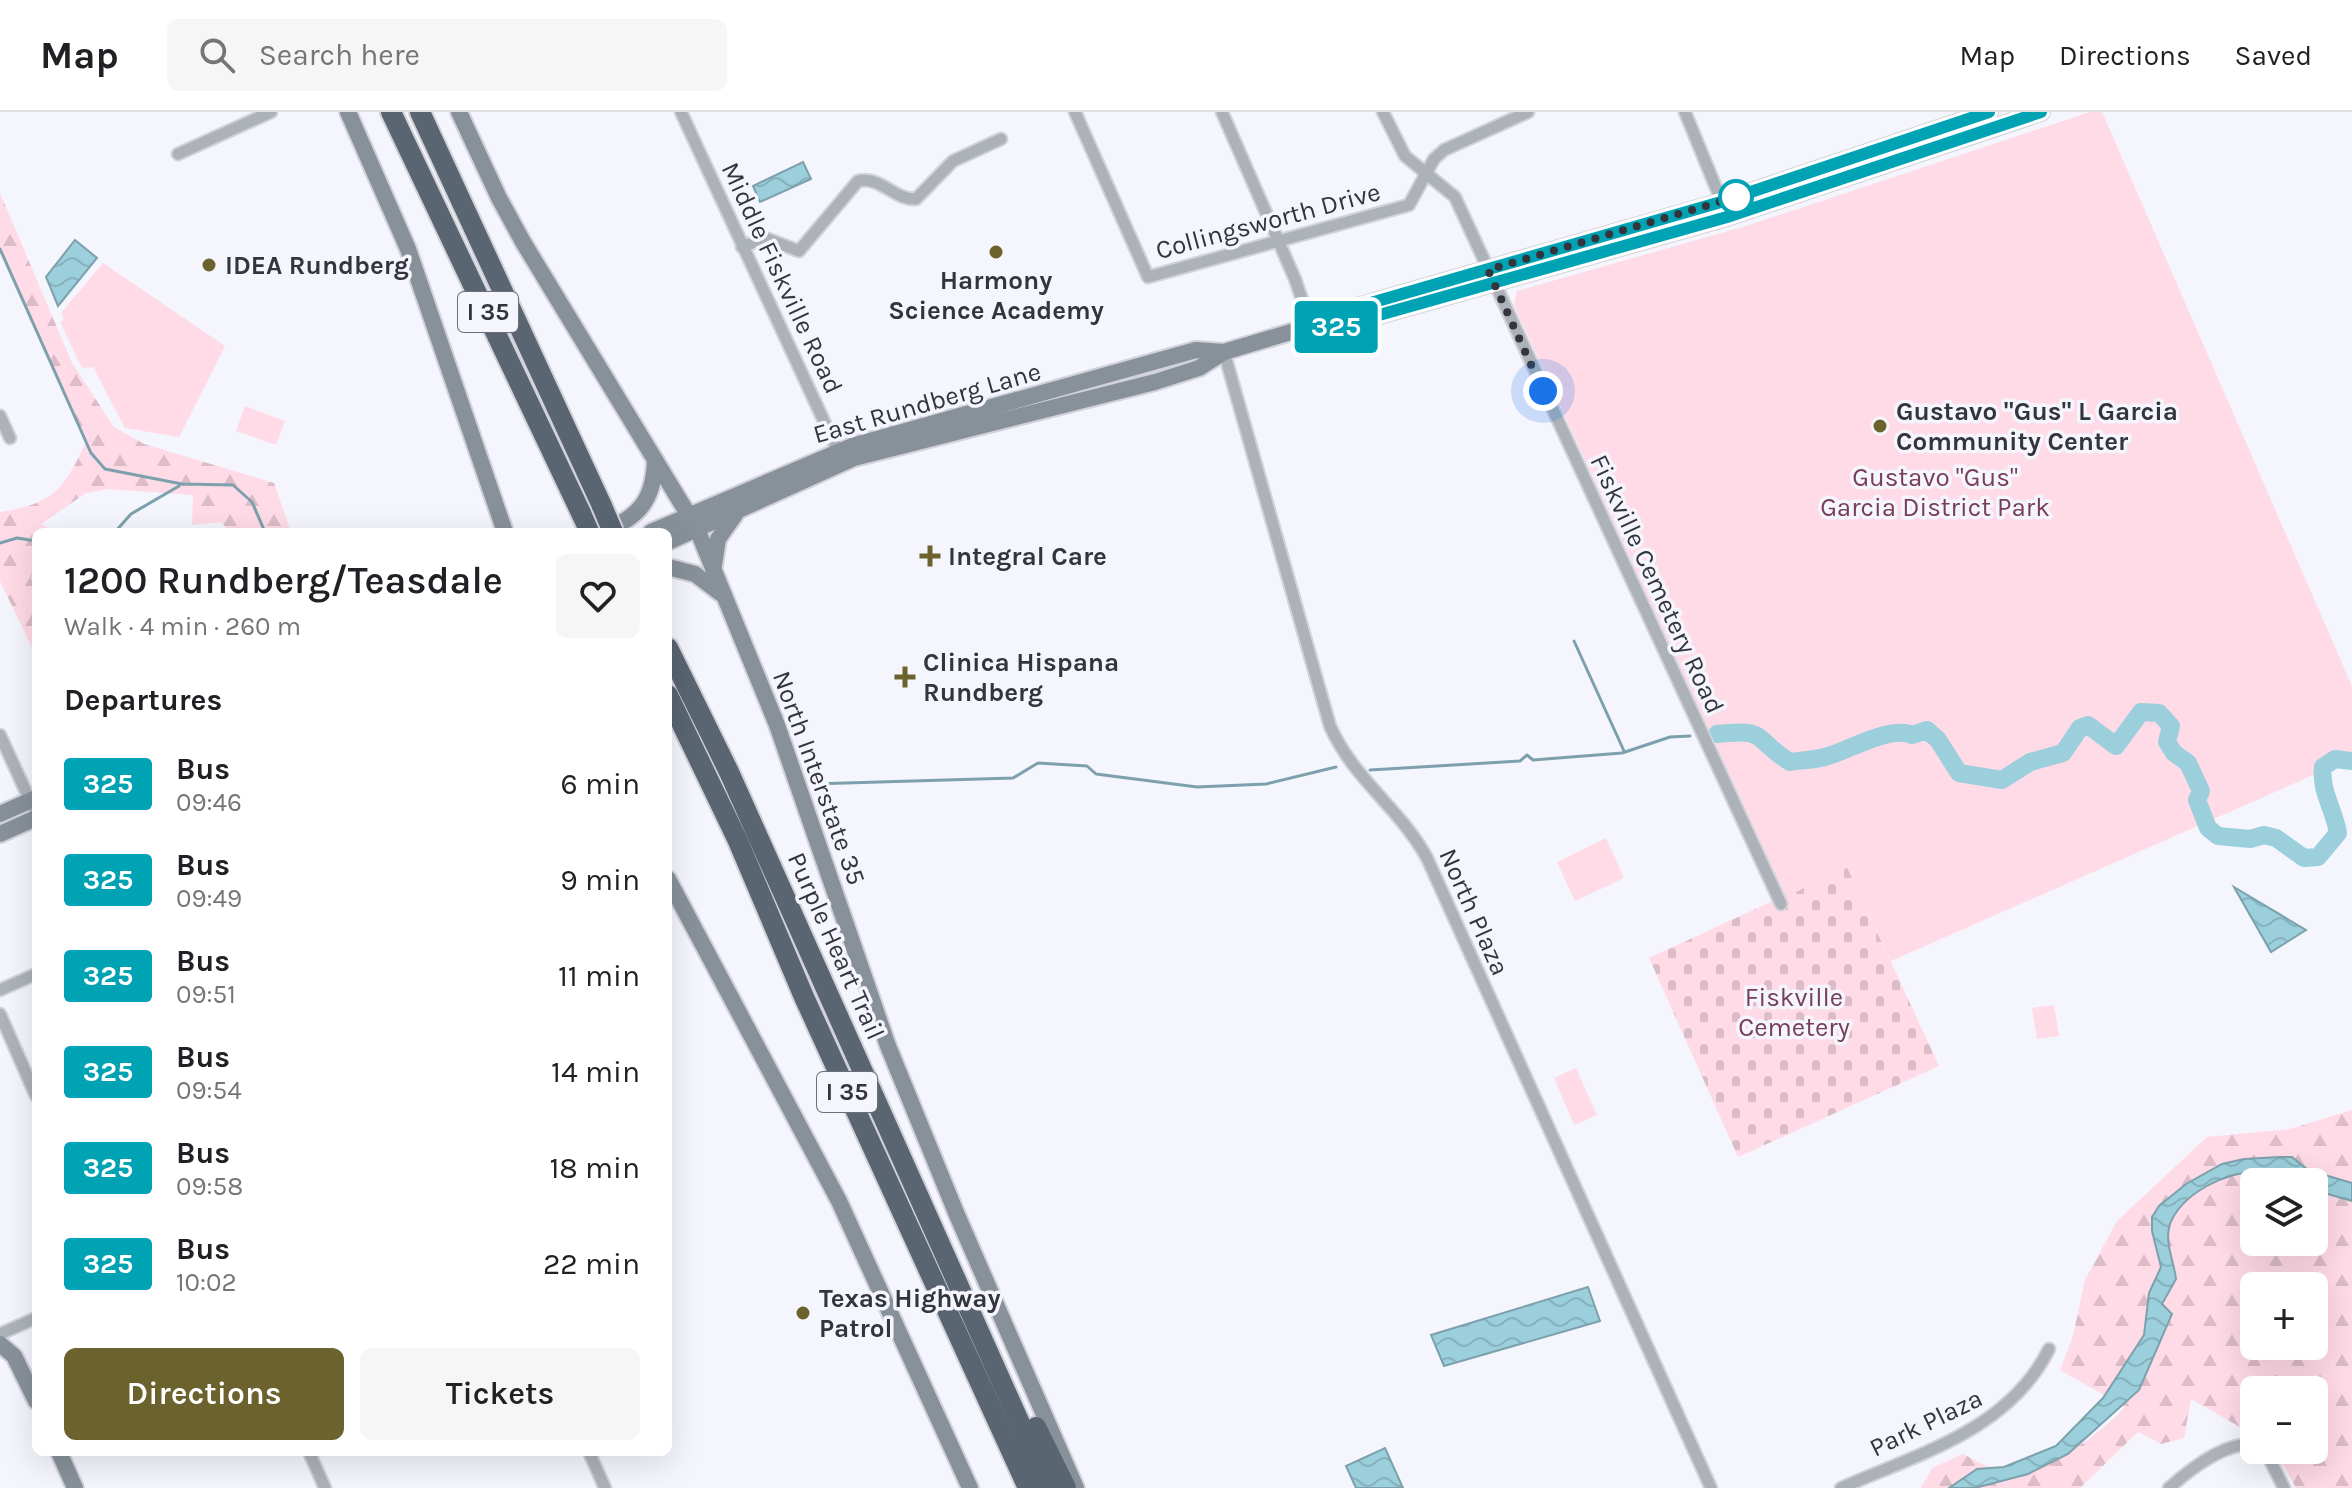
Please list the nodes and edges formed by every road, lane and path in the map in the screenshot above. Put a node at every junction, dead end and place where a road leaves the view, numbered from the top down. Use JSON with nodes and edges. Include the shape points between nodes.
{"nodes":[{"id":1,"x":271,"y":112,"type":"edge"},
{"id":2,"x":348,"y":112,"type":"edge"},
{"id":3,"x":391,"y":112,"type":"edge"},
{"id":4,"x":420,"y":112,"type":"edge"},
{"id":5,"x":459,"y":112,"type":"edge"},
{"id":6,"x":681,"y":112,"type":"edge"},
{"id":7,"x":1075,"y":112,"type":"edge"},
{"id":8,"x":1222,"y":112,"type":"edge"},
{"id":9,"x":1383,"y":112,"type":"edge"},
{"id":10,"x":1528,"y":112,"type":"edge"},
{"id":11,"x":1685,"y":112,"type":"edge"},
{"id":12,"x":1989,"y":112,"type":"edge"},
{"id":13,"x":2041,"y":112,"type":"edge"},
{"id":14,"x":1001,"y":139,"type":"dead end"},
{"id":15,"x":1924,"y":142,"type":"junction"},
{"id":16,"x":178,"y":154,"type":"dead end"},
{"id":17,"x":1426,"y":172,"type":"junction"},
{"id":18,"x":1800,"y":175,"type":"junction"},
{"id":19,"x":1819,"y":187,"type":"junction"},
{"id":20,"x":1724,"y":210,"type":"junction"},
{"id":21,"x":1279,"y":242,"type":"junction"},
{"id":22,"x":742,"y":247,"type":"junction"},
{"id":23,"x":1490,"y":276,"type":"junction"},
{"id":24,"x":1311,"y":326,"type":"junction"},
{"id":25,"x":1224,"y":352,"type":"junction"},
{"id":26,"x":0,"y":416,"type":"edge"},
{"id":27,"x":10,"y":438,"type":"dead end"},
{"id":28,"x":841,"y":457,"type":"junction"},
{"id":29,"x":655,"y":459,"type":"junction"},
{"id":30,"x":738,"y":512,"type":"junction"},
{"id":31,"x":693,"y":522,"type":"junction"},
{"id":32,"x":586,"y":523,"type":"edge"},
{"id":33,"x":506,"y":528,"type":"edge"},
{"id":34,"x":611,"y":528,"type":"edge"},
{"id":35,"x":612,"y":528,"type":"edge"},
{"id":36,"x":668,"y":528,"type":"edge"},
{"id":37,"x":672,"y":539,"type":"edge"},
{"id":38,"x":672,"y":568,"type":"edge"},
{"id":39,"x":715,"y":571,"type":"junction"},
{"id":40,"x":724,"y":597,"type":"junction"},
{"id":41,"x":672,"y":656,"type":"edge"},
{"id":42,"x":672,"y":703,"type":"edge"},
{"id":43,"x":0,"y":735,"type":"edge"},
{"id":44,"x":32,"y":802,"type":"edge"},
{"id":45,"x":32,"y":809,"type":"edge"},
{"id":46,"x":32,"y":810,"type":"edge"},
{"id":47,"x":0,"y":814,"type":"edge"},
{"id":48,"x":0,"y":834,"type":"edge"},
{"id":49,"x":672,"y":887,"type":"edge"},
{"id":50,"x":1781,"y":904,"type":"dead end"},
{"id":51,"x":32,"y":976,"type":"edge"},
{"id":52,"x":0,"y":990,"type":"edge"},
{"id":53,"x":0,"y":1014,"type":"edge"},
{"id":54,"x":32,"y":1087,"type":"edge"},
{"id":55,"x":934,"y":1229,"type":"junction"},
{"id":56,"x":32,"y":1320,"type":"edge"},
{"id":57,"x":0,"y":1334,"type":"edge"},
{"id":58,"x":0,"y":1344,"type":"edge"},
{"id":59,"x":2049,"y":1349,"type":"dead end"},
{"id":60,"x":32,"y":1393,"type":"edge"},
{"id":61,"x":2240,"y":1446,"type":"edge"},
{"id":62,"x":61,"y":1456,"type":"edge"},
{"id":63,"x":311,"y":1456,"type":"edge"},
{"id":64,"x":591,"y":1456,"type":"edge"},
{"id":65,"x":2272,"y":1464,"type":"edge"},
{"id":66,"x":75,"y":1488,"type":"edge"},
{"id":67,"x":325,"y":1488,"type":"edge"},
{"id":68,"x":605,"y":1488,"type":"edge"},
{"id":69,"x":970,"y":1488,"type":"edge"},
{"id":70,"x":1028,"y":1488,"type":"edge"},
{"id":71,"x":1049,"y":1488,"type":"edge"},
{"id":72,"x":1066,"y":1488,"type":"edge"},
{"id":73,"x":1076,"y":1488,"type":"edge"},
{"id":74,"x":1711,"y":1488,"type":"edge"},
{"id":75,"x":1841,"y":1488,"type":"edge"},
{"id":76,"x":2169,"y":1488,"type":"edge"},
{"id":77,"x":2284,"y":1488,"type":"edge"}],
"edges":[{"from":1,"to":16,"type":"street"},
{"from":2,"to":33,"type":"main road","via":[[408,249]]},
{"from":3,"to":32,"type":"highway","number":"I 35"},
{"from":4,"to":34,"type":"highway","number":"I 35","bridge":true},
{"from":5,"to":29,"type":"main road","name":"North Interstate 35","via":[[499,198]]},
{"from":6,"to":22,"type":"street","name":"Middle Fiskville Road"},
{"from":7,"to":21,"type":"street","name":"Collingsworth Drive","via":[[1148,277]]},
{"from":8,"to":21,"type":"street"},
{"from":9,"to":17,"type":"street","name":"Fiskville Cemetery Road","via":[[1399,147]]},
{"from":10,"to":17,"type":"street","name":"Collingsworth Drive","via":[[1444,150]]},
{"from":11,"to":20,"type":"street"},
{"from":12,"to":15,"type":"main road","name":"East Rundberg Lane"},
{"from":13,"to":15,"type":"main road","name":"East Rundberg Lane"},
{"from":14,"to":22,"type":"street","via":[[953,161],[916,199],[878,182],[858,181],[799,251],[765,238]]},
{"from":15,"to":18,"type":"main road","name":"East Rundberg Lane"},
{"from":15,"to":19,"type":"main road","name":"East Rundberg Lane"},
{"from":17,"to":21,"type":"street","name":"Collingsworth Drive","via":[[1409,205]]},
{"from":17,"to":23,"type":"street","name":"Fiskville Cemetery Road","via":[[1455,197]]},
{"from":18,"to":19,"type":"main road"},
{"from":18,"to":20,"type":"main road","name":"East Rundberg Lane"},
{"from":19,"to":20,"type":"main road","name":"East Rundberg Lane"},
{"from":20,"to":23,"type":"main road","name":"East Rundberg Lane"},
{"from":21,"to":24,"type":"street"},
{"from":22,"to":28,"type":"street","name":"Middle Fiskville Road"},
{"from":23,"to":24,"type":"main road","name":"East Rundberg Lane","via":[[1333,328]]},
{"from":23,"to":50,"type":"street","name":"Fiskville Cemetery Road"},
{"from":24,"to":25,"type":"main road","name":"East Rundberg Lane"},
{"from":25,"to":28,"type":"main road","name":"East Rundberg Lane","via":[[1199,368],[1155,382]]},
{"from":25,"to":74,"type":"street","name":"North Plaza","via":[[1330,726],[1357,774],[1406,824],[1427,858]]},
{"from":26,"to":27,"type":"street"},
{"from":28,"to":30,"type":"main road","name":"East Rundberg Lane"},
{"from":28,"to":31,"type":"main road","name":"East Rundberg Lane"},
{"from":29,"to":31,"type":"main road","name":"North Interstate 35"},
{"from":29,"to":35,"type":"main road","via":[[654,482],[644,507]]},
{"from":30,"to":31,"type":"main road","name":"East Rundberg Lane"},
{"from":30,"to":39,"type":"main road","via":[[718,539]]},
{"from":31,"to":36,"type":"main road","name":"East Rundberg Lane"},
{"from":31,"to":37,"type":"main road","name":"East Rundberg Lane"},
{"from":31,"to":39,"type":"main road","name":"North Interstate 35"},
{"from":38,"to":40,"type":"main road","via":[[695,574]]},
{"from":39,"to":40,"type":"main road","name":"North Interstate 35"},
{"from":40,"to":73,"type":"main road","name":"North Interstate 35","via":[[777,725],[888,1046]]},
{"from":41,"to":55,"type":"highway","name":"Purple Heart Trail","number":"I 35"},
{"from":42,"to":70,"type":"highway","name":"Purple Heart Trail","number":"I 35"},
{"from":43,"to":44,"type":"street"},
{"from":45,"to":47,"type":"main road"},
{"from":46,"to":48,"type":"main road"},
{"from":49,"to":69,"type":"main road","via":[[870,1264]]},
{"from":51,"to":52,"type":"street"},
{"from":53,"to":54,"type":"street"},
{"from":55,"to":71,"type":"highway","name":"Purple Heart Trail","number":"I 35"},
{"from":55,"to":72,"type":"highway","via":[[968,1281]]},
{"from":56,"to":57,"type":"street"},
{"from":58,"to":60,"type":"main road","via":[[14,1356]]},
{"from":59,"to":75,"type":"street","name":"Park Plaza","via":[[2023,1390],[1973,1430]]},
{"from":61,"to":76,"type":"street"},
{"from":62,"to":66,"type":"main road"},
{"from":63,"to":67,"type":"street"},
{"from":64,"to":68,"type":"street"},
{"from":65,"to":77,"type":"street"}]}
